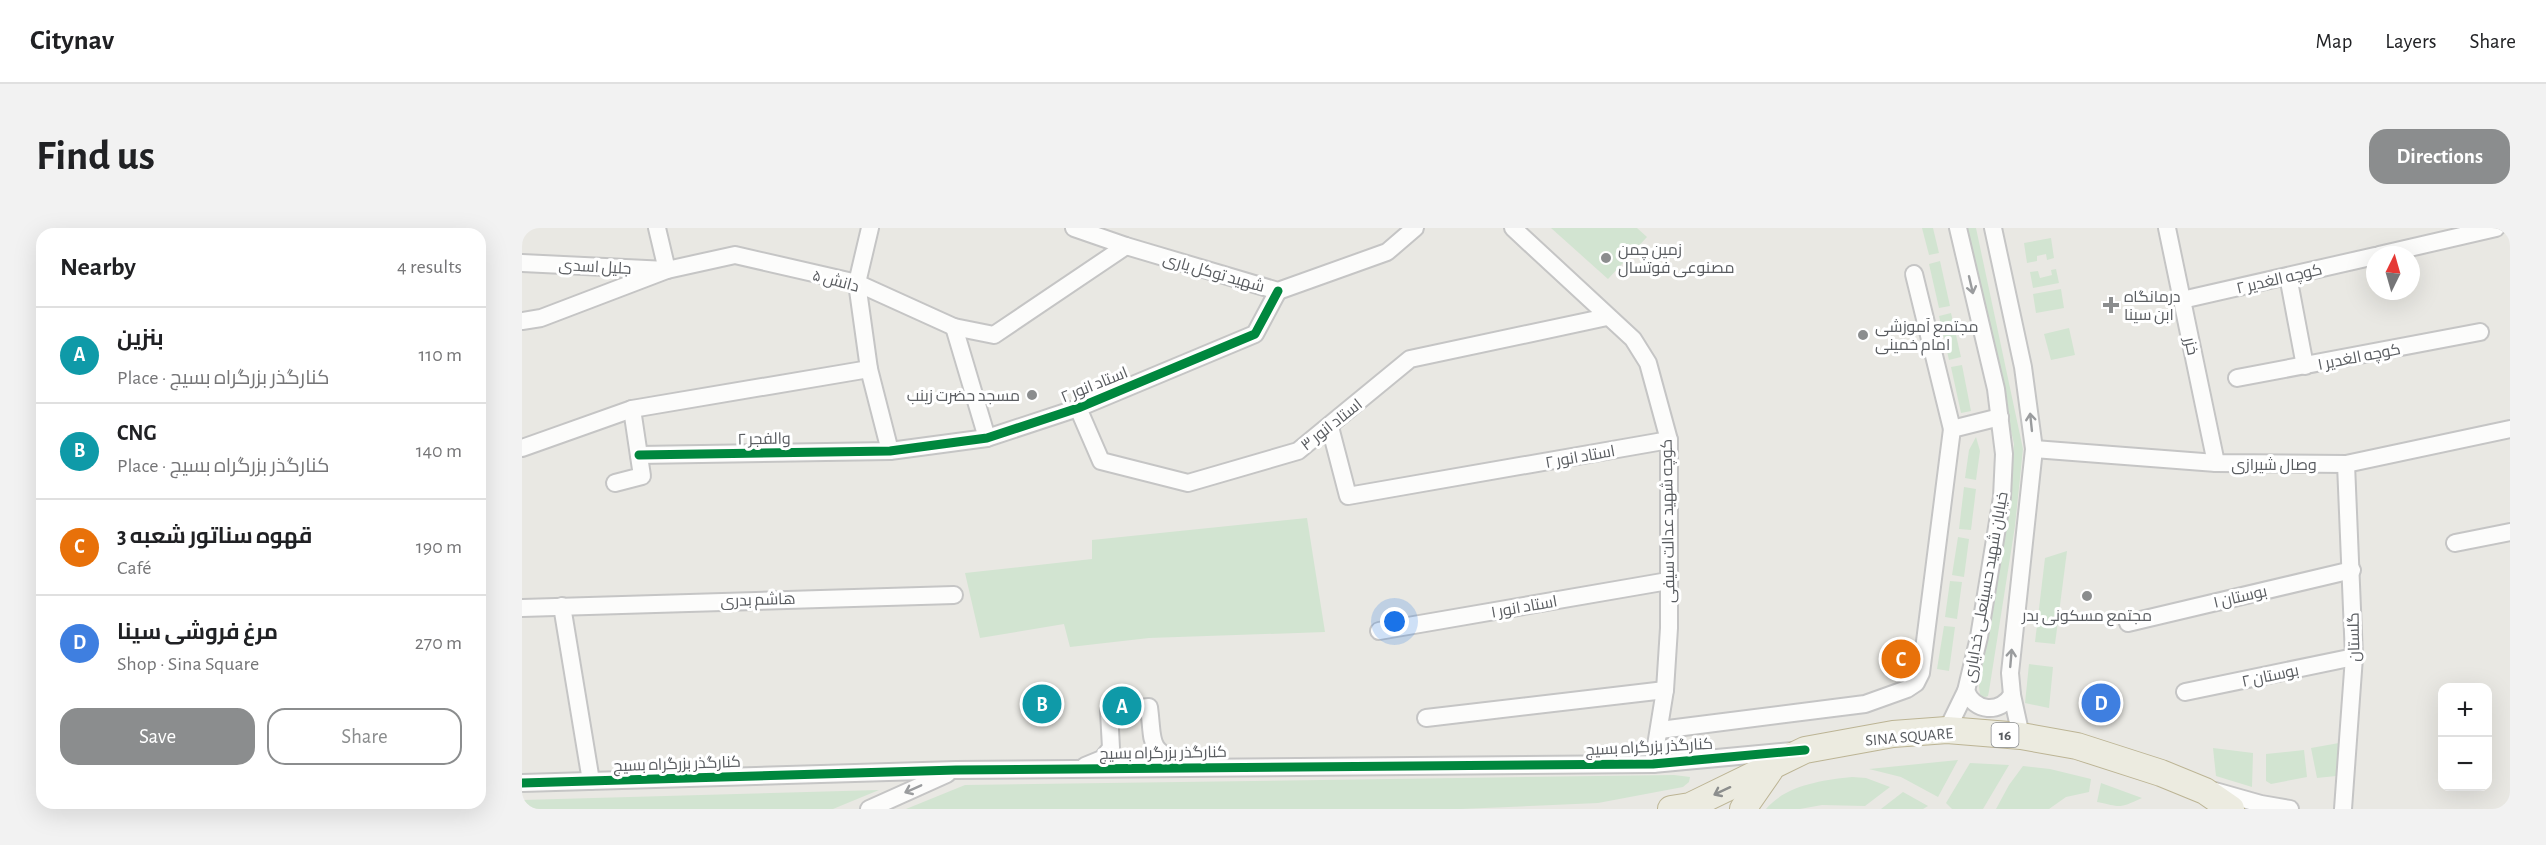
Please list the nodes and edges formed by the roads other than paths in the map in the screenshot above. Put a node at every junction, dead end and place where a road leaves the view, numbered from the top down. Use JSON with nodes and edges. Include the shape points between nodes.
{"nodes":[{"id":1,"x":657,"y":228,"type":"edge"},
{"id":2,"x":870,"y":228,"type":"edge"},
{"id":3,"x":1074,"y":228,"type":"edge"},
{"id":4,"x":1415,"y":228,"type":"edge"},
{"id":5,"x":1513,"y":228,"type":"edge"},
{"id":6,"x":1958,"y":228,"type":"edge"},
{"id":7,"x":1993,"y":228,"type":"edge"},
{"id":8,"x":2167,"y":228,"type":"edge"},
{"id":9,"x":2496,"y":228,"type":"edge"},
{"id":10,"x":1126,"y":246,"type":"junction"},
{"id":11,"x":2417,"y":246,"type":"edge"},
{"id":12,"x":2366,"y":258,"type":"edge"},
{"id":13,"x":522,"y":263,"type":"edge"},
{"id":14,"x":667,"y":270,"type":"junction"},
{"id":15,"x":1914,"y":274,"type":"dead end"},
{"id":16,"x":2288,"y":276,"type":"junction"},
{"id":17,"x":857,"y":283,"type":"junction"},
{"id":18,"x":1278,"y":291,"type":"junction"},
{"id":19,"x":2182,"y":300,"type":"junction"},
{"id":20,"x":1607,"y":317,"type":"junction"},
{"id":21,"x":522,"y":321,"type":"edge"},
{"id":22,"x":954,"y":327,"type":"junction"},
{"id":23,"x":2480,"y":332,"type":"dead end"},
{"id":24,"x":2305,"y":366,"type":"junction"},
{"id":25,"x":869,"y":369,"type":"junction"},
{"id":26,"x":2237,"y":378,"type":"dead end"},
{"id":27,"x":1078,"y":408,"type":"junction"},
{"id":28,"x":632,"y":409,"type":"junction"},
{"id":29,"x":2000,"y":417,"type":"junction"},
{"id":30,"x":1330,"y":427,"type":"junction"},
{"id":31,"x":1952,"y":429,"type":"junction"},
{"id":32,"x":2510,"y":429,"type":"edge"},
{"id":33,"x":987,"y":438,"type":"junction"},
{"id":34,"x":1669,"y":440,"type":"junction"},
{"id":35,"x":522,"y":448,"type":"edge"},
{"id":36,"x":2034,"y":449,"type":"junction"},
{"id":37,"x":890,"y":451,"type":"junction"},
{"id":38,"x":639,"y":455,"type":"junction"},
{"id":39,"x":2216,"y":464,"type":"junction"},
{"id":40,"x":2346,"y":464,"type":"junction"},
{"id":41,"x":615,"y":483,"type":"dead end"},
{"id":42,"x":2510,"y":532,"type":"edge"},
{"id":43,"x":2455,"y":543,"type":"dead end"},
{"id":44,"x":2352,"y":570,"type":"junction"},
{"id":45,"x":1668,"y":581,"type":"junction"},
{"id":46,"x":954,"y":595,"type":"dead end"},
{"id":47,"x":562,"y":606,"type":"junction"},
{"id":48,"x":522,"y":608,"type":"edge"},
{"id":49,"x":2128,"y":622,"type":"dead end"},
{"id":50,"x":1379,"y":631,"type":"dead end"},
{"id":51,"x":2354,"y":657,"type":"junction"},
{"id":52,"x":1665,"y":690,"type":"junction"},
{"id":53,"x":1966,"y":691,"type":"junction"},
{"id":54,"x":2185,"y":692,"type":"dead end"},
{"id":55,"x":2012,"y":695,"type":"junction"},
{"id":56,"x":1426,"y":718,"type":"dead end"},
{"id":57,"x":1660,"y":730,"type":"junction"},
{"id":58,"x":1947,"y":730,"type":"junction"},
{"id":59,"x":2021,"y":736,"type":"junction"},
{"id":60,"x":1805,"y":750,"type":"junction"},
{"id":61,"x":1653,"y":764,"type":"junction"},
{"id":62,"x":1186,"y":766,"type":"junction"},
{"id":63,"x":1772,"y":768,"type":"junction"},
{"id":64,"x":1080,"y":769,"type":"junction"},
{"id":65,"x":956,"y":770,"type":"junction"},
{"id":66,"x":2176,"y":779,"type":"junction"},
{"id":67,"x":591,"y":781,"type":"junction"},
{"id":68,"x":522,"y":783,"type":"edge"},
{"id":69,"x":869,"y":809,"type":"edge"},
{"id":70,"x":1671,"y":809,"type":"edge"},
{"id":71,"x":1743,"y":809,"type":"edge"},
{"id":72,"x":2231,"y":809,"type":"edge"},
{"id":73,"x":2290,"y":809,"type":"edge"},
{"id":74,"x":2343,"y":809,"type":"edge"}],
"edges":[{"from":1,"to":14,"type":"street"},
{"from":2,"to":17,"type":"street"},
{"from":3,"to":10,"type":"street","name":"شهید توکل یاری"},
{"from":4,"to":18,"type":"street","name":"شهید توکل یاری","via":[[1387,252]]},
{"from":5,"to":20,"type":"street","name":"کوچه شهید عدالت سیفی"},
{"from":6,"to":29,"type":"street","name":"خیابان شهید حسینعلی خدایاری","one_way":true},
{"from":36,"to":7,"type":"street","name":"خیابان شهید حسینعلی خدایاری","one_way":true,"via":[[2023,367]]},
{"from":8,"to":19,"type":"street","name":"خزر"},
{"from":9,"to":11,"type":"street","name":"کوچه الغدیر ۲"},
{"from":10,"to":18,"type":"street","name":"شهید توکل یاری"},
{"from":10,"to":22,"type":"street","name":"دانش ۵","via":[[994,335]]},
{"from":12,"to":16,"type":"street","name":"کوچه الغدیر ۲"},
{"from":13,"to":14,"type":"street","name":"جلیل اسدی"},
{"from":14,"to":17,"type":"street","name":"دانش ۵","via":[[735,255]]},
{"from":14,"to":21,"type":"street","name":"دانش ۵","via":[[541,318]]},
{"from":15,"to":31,"type":"street"},
{"from":16,"to":19,"type":"street","name":"کوچه الغدیر ۲"},
{"from":16,"to":24,"type":"street"},
{"from":17,"to":22,"type":"street","name":"دانش ۵"},
{"from":17,"to":25,"type":"street"},
{"from":18,"to":27,"type":"street","name":"استاد انور ۲","via":[[1255,334]]},
{"from":19,"to":39,"type":"street","name":"خزر"},
{"from":20,"to":30,"type":"street","name":"استاد انور ۳","via":[[1410,359]]},
{"from":20,"to":34,"type":"street","name":"کوچه شهید عدالت سیفی","via":[[1633,339],[1648,363]]},
{"from":22,"to":33,"type":"street"},
{"from":23,"to":24,"type":"street","name":"کوچه الغدیر ۱"},
{"from":24,"to":26,"type":"street","name":"کوچه الغدیر ۱"},
{"from":25,"to":28,"type":"street"},
{"from":25,"to":37,"type":"street"},
{"from":27,"to":30,"type":"street","name":"استاد انور ۳","via":[[1101,461],[1188,483],[1298,451]]},
{"from":27,"to":33,"type":"street","name":"استاد انور ۲"},
{"from":28,"to":35,"type":"street"},
{"from":28,"to":38,"type":"street"},
{"from":29,"to":31,"type":"street"},
{"from":29,"to":53,"type":"street","name":"خیابان شهید حسینعلی خدایاری","via":[[2004,454],[2002,497]]},
{"from":30,"to":34,"type":"street","name":"استاد انور ۲","via":[[1348,496]]},
{"from":31,"to":57,"type":"street","via":[[1922,673],[1916,683],[1865,704]]},
{"from":32,"to":40,"type":"street","name":"وصال شیرازی"},
{"from":33,"to":37,"type":"street","name":"استاد انور ۲"},
{"from":34,"to":45,"type":"street","name":"کوچه شهید عدالت سیفی"},
{"from":36,"to":39,"type":"street","name":"وصال شیرازی"},
{"from":55,"to":36,"type":"street","name":"خیابان شهید حسینعلی خدایاری","one_way":true,"via":[[2012,649]]},
{"from":37,"to":38,"type":"street","name":"والفجر ۲"},
{"from":38,"to":41,"type":"street","via":[[642,476]]},
{"from":39,"to":40,"type":"street","name":"وصال شیرازی"},
{"from":40,"to":44,"type":"street","name":"گلستان"},
{"from":42,"to":43,"type":"street"},
{"from":44,"to":49,"type":"street","name":"بوستان ۱"},
{"from":44,"to":51,"type":"street","name":"گلستان"},
{"from":45,"to":50,"type":"street","name":"استاد انور ۱"},
{"from":45,"to":52,"type":"street","name":"کوچه شهید عدالت سیفی"},
{"from":46,"to":47,"type":"street","name":"هاشم بدری"},
{"from":47,"to":48,"type":"street","name":"هاشم بدری"},
{"from":47,"to":67,"type":"street"},
{"from":51,"to":54,"type":"street","name":"بوستان ۲"},
{"from":51,"to":74,"type":"street","name":"گلستان"},
{"from":52,"to":56,"type":"street"},
{"from":52,"to":57,"type":"street","name":"کوچه شهید عدالت سیفی"},
{"from":53,"to":55,"type":"street","via":[[1974,703],[1986,709],[2004,705]]},
{"from":53,"to":58,"type":"street","name":"خیابان شهید حسینعلی خدایاری"},
{"from":55,"to":59,"type":"street","name":"خیابان شهید حسینعلی خدایاری"},
{"from":57,"to":61,"type":"street","name":"کوچه شهید عدالت سیفی"},
{"from":58,"to":59,"type":"highway","name":"SINA SQUARE","number":"16"},
{"from":58,"to":60,"type":"highway","name":"SINA SQUARE","number":"16","via":[[1893,734]]},
{"from":59,"to":66,"type":"highway","name":"SINA SQUARE","number":"16","via":[[2077,746]]},
{"from":60,"to":61,"type":"street","name":"کنارگذر بزرگراه بسیج"},
{"from":60,"to":63,"type":"highway","name":"SINA SQUARE","number":"16"},
{"from":61,"to":62,"type":"street","name":"کنارگذر بزرگراه بسیج"},
{"from":62,"to":64,"type":"street","name":"کنارگذر بزرگراه بسیج"},
{"from":62,"to":64,"type":"street","via":[[1154,747],[1149,707],[1109,711],[1111,748],[1102,759]]},
{"from":63,"to":70,"type":"highway","number":"16","one_way":true,"via":[[1690,806]]},
{"from":63,"to":71,"type":"highway","name":"SINA SQUARE","number":"16"},
{"from":64,"to":65,"type":"street","name":"کنارگذر بزرگراه بسیج"},
{"from":65,"to":67,"type":"street","name":"کنارگذر بزرگراه بسیج"},
{"from":65,"to":69,"type":"street","one_way":true},
{"from":66,"to":72,"type":"highway","name":"SINA SQUARE","number":"16","via":[[2205,791]]},
{"from":66,"to":73,"type":"street"},
{"from":67,"to":68,"type":"street","name":"کنارگذر بزرگراه بسیج"}]}
